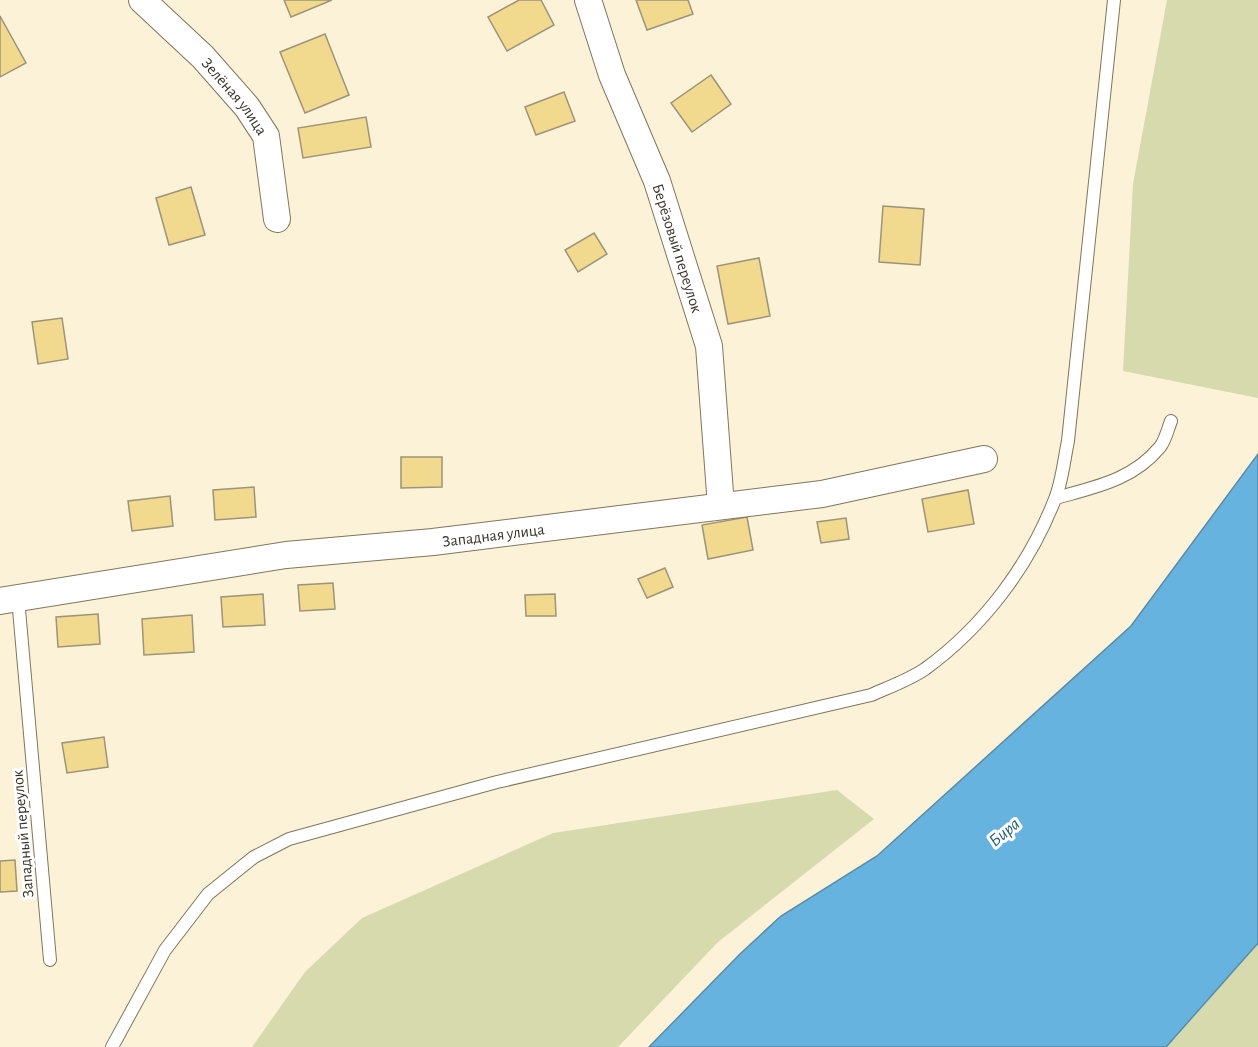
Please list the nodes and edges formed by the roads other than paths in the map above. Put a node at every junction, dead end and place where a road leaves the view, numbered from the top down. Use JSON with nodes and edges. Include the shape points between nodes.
{"nodes":[{"id":1,"x":142,"y":0,"type":"edge"},
{"id":2,"x":588,"y":0,"type":"edge"},
{"id":3,"x":1114,"y":0,"type":"edge"},
{"id":4,"x":277,"y":219,"type":"dead end"},
{"id":5,"x":1171,"y":421,"type":"dead end"},
{"id":6,"x":984,"y":459,"type":"dead end"},
{"id":7,"x":1056,"y":498,"type":"junction"},
{"id":8,"x":721,"y":506,"type":"junction"},
{"id":9,"x":9,"y":600,"type":"edge"},
{"id":10,"x":50,"y":960,"type":"dead end"},
{"id":11,"x":112,"y":1047,"type":"edge"}],
"edges":[{"from":1,"to":4,"type":"street","name":"Зелёная улица","via":[[203,57],[247,107],[266,136]]},
{"from":2,"to":8,"type":"street","name":"Берёзовый переулок","via":[[612,75],[657,181],[709,346]]},
{"from":3,"to":7,"type":"lane","via":[[1068,441]]},
{"from":5,"to":7,"type":"lane","via":[[1161,446],[1133,472]]},
{"from":6,"to":8,"type":"street","name":"Западная улица","via":[[822,494]]},
{"from":7,"to":11,"type":"lane","via":[[1003,595],[924,670],[871,695],[497,782],[289,839],[254,857],[208,894],[165,950]]},
{"from":8,"to":9,"type":"street","name":"Западная улица","via":[[433,542],[286,555]]},
{"from":9,"to":10,"type":"lane","name":"Западный переулок"}]}
